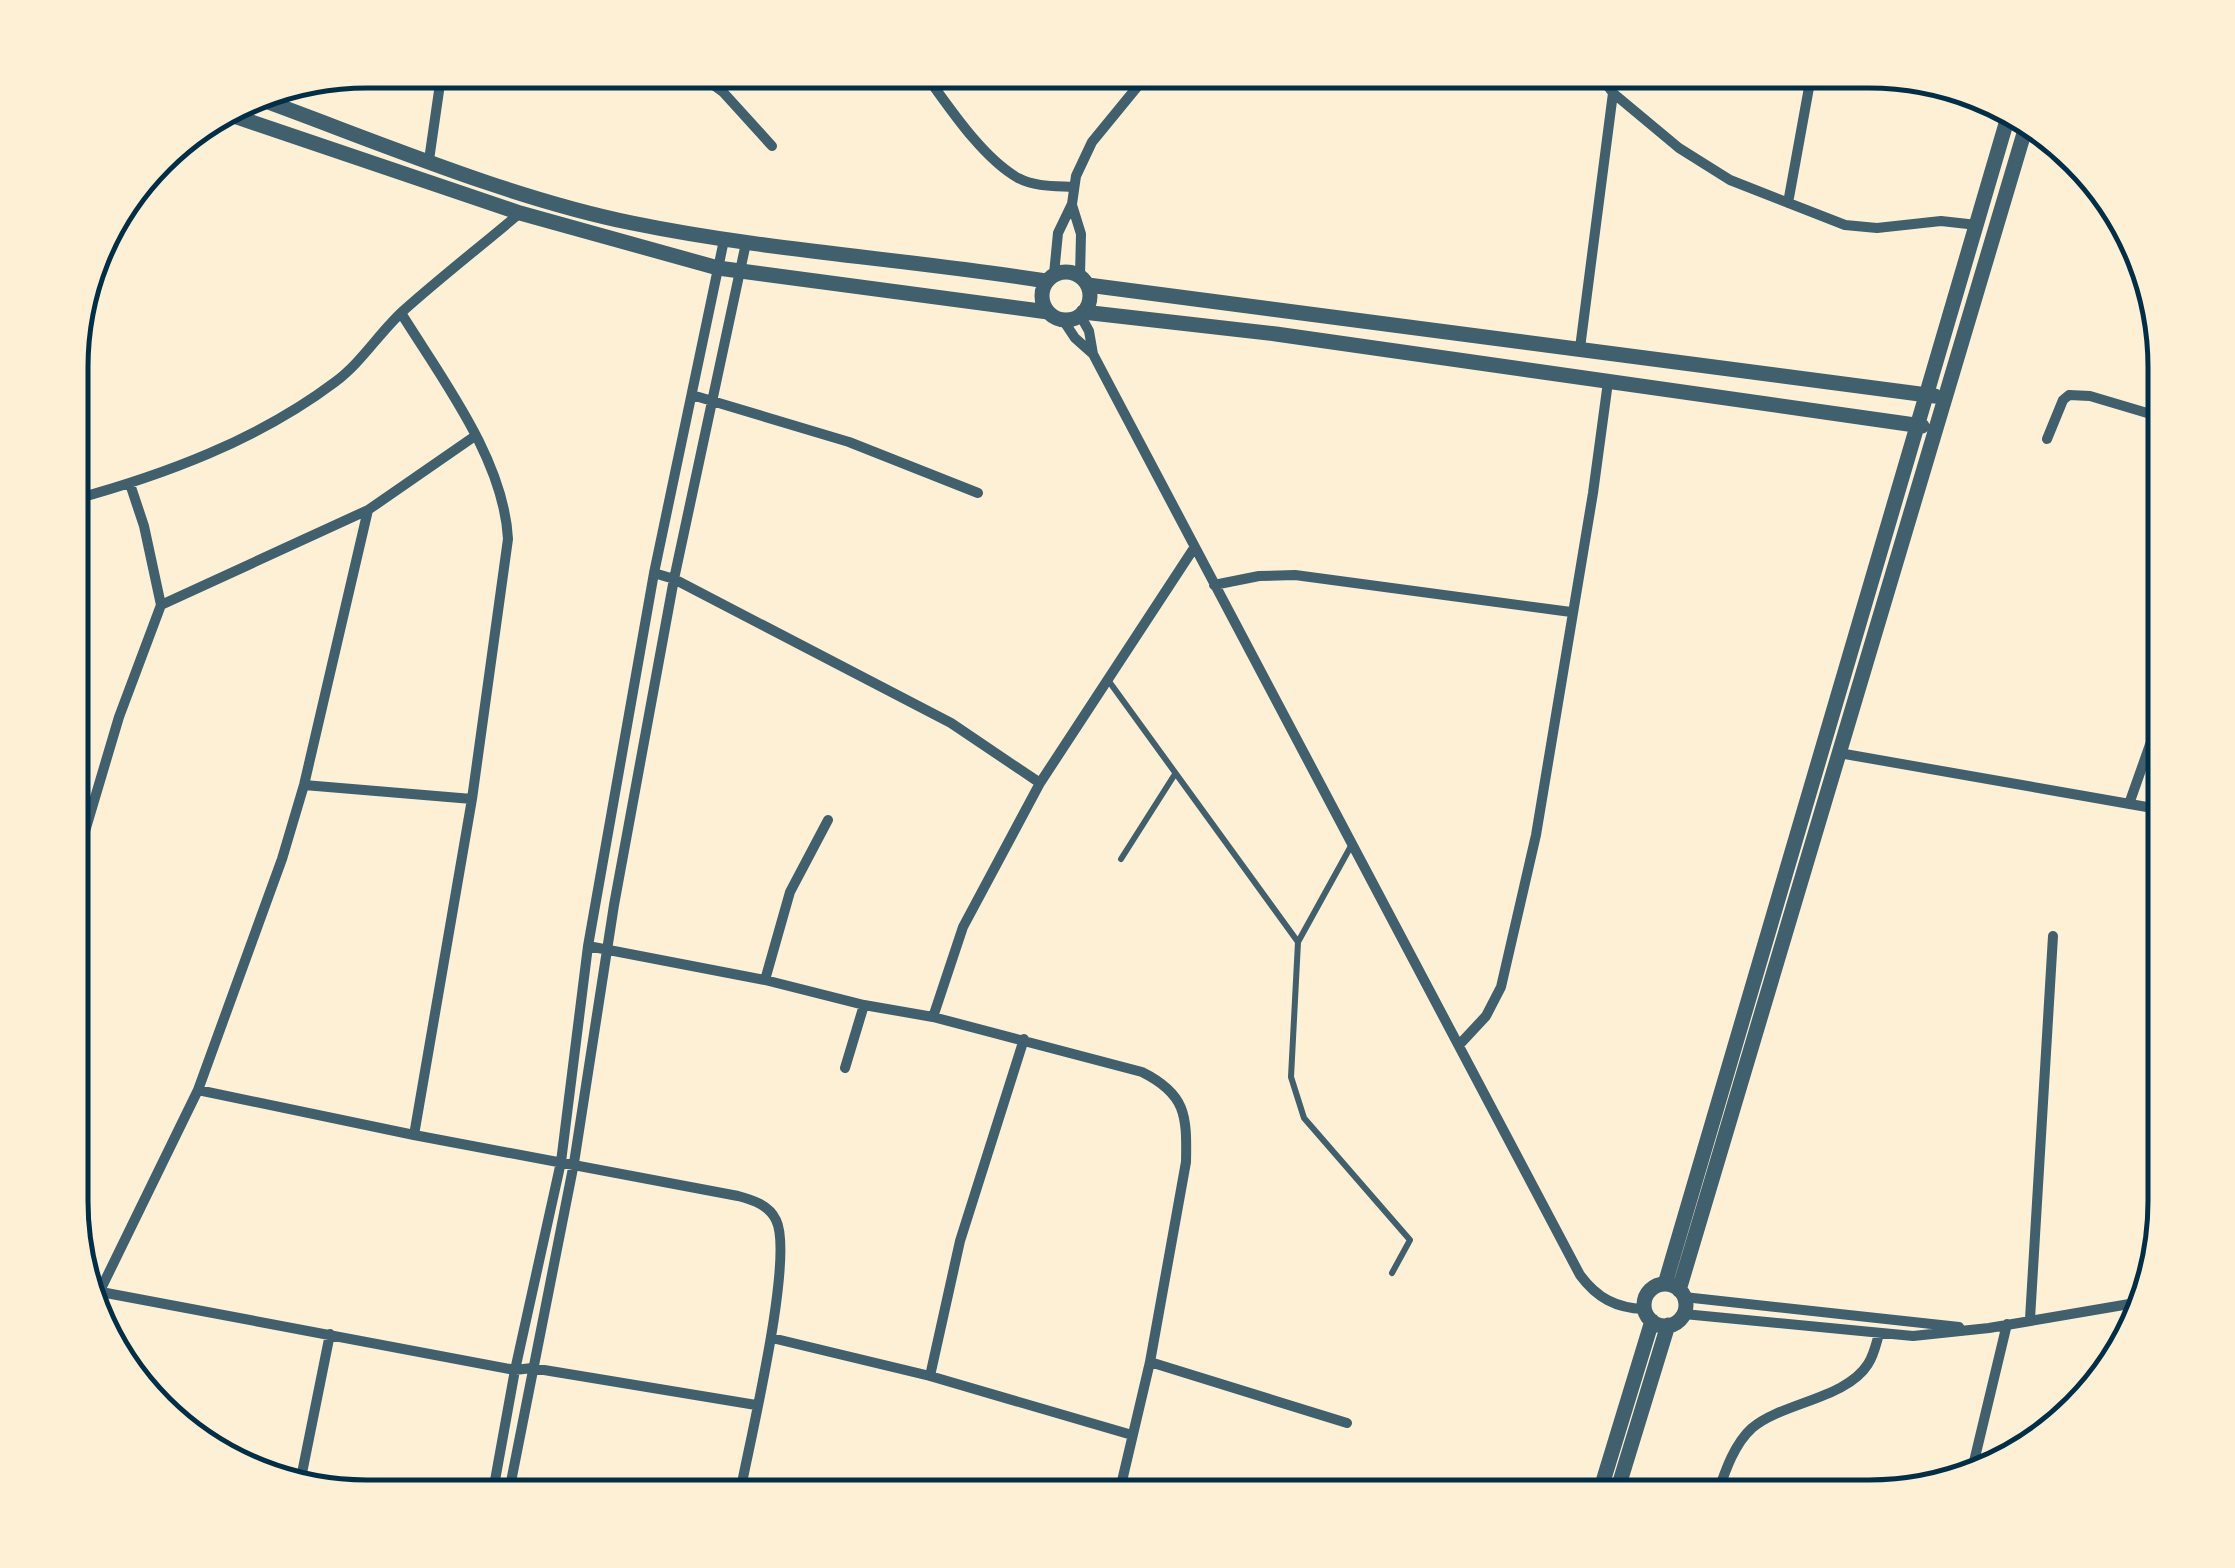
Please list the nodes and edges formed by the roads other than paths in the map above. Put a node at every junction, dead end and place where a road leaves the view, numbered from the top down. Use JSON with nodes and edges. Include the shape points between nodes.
{"nodes":[{"id":1,"x":439,"y":88,"type":"edge"},
{"id":2,"x":718,"y":88,"type":"edge"},
{"id":3,"x":936,"y":88,"type":"edge"},
{"id":4,"x":1136,"y":88,"type":"edge"},
{"id":5,"x":1610,"y":88,"type":"edge"},
{"id":6,"x":1809,"y":88,"type":"edge"},
{"id":7,"x":1613,"y":92,"type":"junction"},
{"id":8,"x":274,"y":104,"type":"edge"},
{"id":9,"x":240,"y":118,"type":"edge"},
{"id":10,"x":2006,"y":124,"type":"edge"},
{"id":11,"x":2023,"y":135,"type":"edge"},
{"id":12,"x":772,"y":146,"type":"dead end"},
{"id":13,"x":428,"y":160,"type":"junction"},
{"id":14,"x":1074,"y":187,"type":"junction"},
{"id":15,"x":1788,"y":203,"type":"junction"},
{"id":16,"x":1072,"y":204,"type":"junction"},
{"id":17,"x":520,"y":213,"type":"junction"},
{"id":18,"x":1978,"y":225,"type":"junction"},
{"id":19,"x":724,"y":240,"type":"junction"},
{"id":20,"x":746,"y":243,"type":"junction"},
{"id":21,"x":718,"y":268,"type":"junction"},
{"id":22,"x":739,"y":271,"type":"junction"},
{"id":23,"x":1050,"y":278,"type":"junction"},
{"id":24,"x":1084,"y":280,"type":"junction"},
{"id":25,"x":401,"y":313,"type":"junction"},
{"id":26,"x":1082,"y":314,"type":"junction"},
{"id":27,"x":1055,"y":316,"type":"junction"},
{"id":28,"x":1580,"y":348,"type":"junction"},
{"id":29,"x":1093,"y":354,"type":"junction"},
{"id":30,"x":1608,"y":382,"type":"junction"},
{"id":31,"x":692,"y":394,"type":"junction"},
{"id":32,"x":1925,"y":394,"type":"junction"},
{"id":33,"x":1944,"y":398,"type":"junction"},
{"id":34,"x":712,"y":400,"type":"junction"},
{"id":35,"x":2147,"y":413,"type":"edge"},
{"id":36,"x":1916,"y":425,"type":"junction"},
{"id":37,"x":1936,"y":427,"type":"junction"},
{"id":38,"x":476,"y":436,"type":"junction"},
{"id":39,"x":2048,"y":439,"type":"dead end"},
{"id":40,"x":130,"y":484,"type":"junction"},
{"id":41,"x":978,"y":493,"type":"dead end"},
{"id":42,"x":87,"y":496,"type":"edge"},
{"id":43,"x":368,"y":510,"type":"junction"},
{"id":44,"x":1194,"y":548,"type":"junction"},
{"id":45,"x":654,"y":573,"type":"junction"},
{"id":46,"x":674,"y":579,"type":"junction"},
{"id":47,"x":1214,"y":585,"type":"junction"},
{"id":48,"x":162,"y":605,"type":"junction"},
{"id":49,"x":1571,"y":612,"type":"junction"},
{"id":50,"x":1106,"y":679,"type":"junction"},
{"id":51,"x":1839,"y":753,"type":"junction"},
{"id":52,"x":2147,"y":753,"type":"edge"},
{"id":53,"x":1175,"y":774,"type":"junction"},
{"id":54,"x":1040,"y":784,"type":"junction"},
{"id":55,"x":304,"y":785,"type":"junction"},
{"id":56,"x":472,"y":799,"type":"junction"},
{"id":57,"x":2129,"y":804,"type":"junction"},
{"id":58,"x":2147,"y":807,"type":"edge"},
{"id":59,"x":828,"y":820,"type":"dead end"},
{"id":60,"x":88,"y":823,"type":"edge"},
{"id":61,"x":1352,"y":844,"type":"junction"},
{"id":62,"x":1121,"y":859,"type":"dead end"},
{"id":63,"x":2053,"y":936,"type":"dead end"},
{"id":64,"x":1298,"y":942,"type":"junction"},
{"id":65,"x":588,"y":946,"type":"junction"},
{"id":66,"x":607,"y":950,"type":"junction"},
{"id":67,"x":765,"y":980,"type":"junction"},
{"id":68,"x":864,"y":1005,"type":"junction"},
{"id":69,"x":932,"y":1017,"type":"junction"},
{"id":70,"x":1024,"y":1039,"type":"junction"},
{"id":71,"x":1460,"y":1045,"type":"junction"},
{"id":72,"x":845,"y":1068,"type":"dead end"},
{"id":73,"x":198,"y":1090,"type":"junction"},
{"id":74,"x":414,"y":1135,"type":"junction"},
{"id":75,"x":561,"y":1162,"type":"junction"},
{"id":76,"x":574,"y":1164,"type":"junction"},
{"id":77,"x":1392,"y":1273,"type":"dead end"},
{"id":78,"x":102,"y":1289,"type":"edge"},
{"id":79,"x":1676,"y":1290,"type":"junction"},
{"id":80,"x":103,"y":1292,"type":"edge"},
{"id":81,"x":2128,"y":1304,"type":"edge"},
{"id":82,"x":1684,"y":1314,"type":"junction"},
{"id":83,"x":1655,"y":1319,"type":"junction"},
{"id":84,"x":2030,"y":1320,"type":"junction"},
{"id":85,"x":2007,"y":1324,"type":"junction"},
{"id":86,"x":1975,"y":1329,"type":"junction"},
{"id":87,"x":330,"y":1334,"type":"junction"},
{"id":88,"x":1879,"y":1334,"type":"junction"},
{"id":89,"x":772,"y":1338,"type":"junction"},
{"id":90,"x":1150,"y":1362,"type":"junction"},
{"id":91,"x":532,"y":1368,"type":"junction"},
{"id":92,"x":515,"y":1370,"type":"junction"},
{"id":93,"x":930,"y":1376,"type":"junction"},
{"id":94,"x":756,"y":1405,"type":"junction"},
{"id":95,"x":1348,"y":1424,"type":"dead end"},
{"id":96,"x":1132,"y":1435,"type":"junction"},
{"id":97,"x":1974,"y":1460,"type":"edge"},
{"id":98,"x":301,"y":1473,"type":"edge"},
{"id":99,"x":495,"y":1480,"type":"edge"},
{"id":100,"x":511,"y":1480,"type":"edge"},
{"id":101,"x":742,"y":1480,"type":"edge"},
{"id":102,"x":1122,"y":1480,"type":"edge"},
{"id":103,"x":1604,"y":1480,"type":"edge"},
{"id":104,"x":1619,"y":1480,"type":"edge"},
{"id":105,"x":1723,"y":1480,"type":"edge"}],
"edges":[{"from":1,"to":13,"type":"street"},
{"from":2,"to":12,"type":"street"},
{"from":3,"to":14,"type":"street","via":[[996,162],[1020,179]]},
{"from":4,"to":14,"type":"street","via":[[1092,142]]},
{"from":5,"to":7,"type":"street"},
{"from":6,"to":15,"type":"street"},
{"from":7,"to":15,"type":"street","via":[[1679,148],[1730,180]]},
{"from":7,"to":28,"type":"street"},
{"from":8,"to":13,"type":"street"},
{"from":9,"to":17,"type":"street"},
{"from":10,"to":18,"type":"street"},
{"from":11,"to":33,"type":"street"},
{"from":13,"to":19,"type":"street","via":[[628,222]]},
{"from":14,"to":16,"type":"street"},
{"from":15,"to":18,"type":"street","via":[[1861,227]]},
{"from":16,"to":23,"type":"street","via":[[1058,233]]},
{"from":16,"to":24,"type":"street"},
{"from":17,"to":21,"type":"street"},
{"from":17,"to":25,"type":"street"},
{"from":18,"to":32,"type":"street"},
{"from":19,"to":20,"type":"street"},
{"from":19,"to":21,"type":"street"},
{"from":20,"to":22,"type":"street"},
{"from":20,"to":23,"type":"street"},
{"from":21,"to":22,"type":"street"},
{"from":21,"to":31,"type":"street"},
{"from":22,"to":27,"type":"street"},
{"from":22,"to":34,"type":"street"},
{"from":23,"to":24,"type":"street","via":[[1063,271]]},
{"from":23,"to":27,"type":"street","via":[[1041,296]]},
{"from":24,"to":26,"type":"street","via":[[1089,302]]},
{"from":24,"to":28,"type":"street"},
{"from":25,"to":38,"type":"street"},
{"from":25,"to":40,"type":"street","via":[[349,371],[316,396],[214,452]]},
{"from":26,"to":27,"type":"street"},
{"from":26,"to":29,"type":"street"},
{"from":26,"to":30,"type":"street","via":[[1276,334]]},
{"from":27,"to":29,"type":"street"},
{"from":28,"to":32,"type":"street"},
{"from":29,"to":44,"type":"street"},
{"from":30,"to":36,"type":"street"},
{"from":30,"to":49,"type":"street"},
{"from":31,"to":34,"type":"street"},
{"from":31,"to":45,"type":"street"},
{"from":32,"to":33,"type":"street"},
{"from":32,"to":36,"type":"street"},
{"from":33,"to":37,"type":"street"},
{"from":34,"to":41,"type":"street","via":[[849,442]]},
{"from":34,"to":46,"type":"street"},
{"from":35,"to":39,"type":"street","via":[[2069,394]]},
{"from":36,"to":37,"type":"street"},
{"from":36,"to":79,"type":"street"},
{"from":37,"to":51,"type":"street"},
{"from":38,"to":43,"type":"street"},
{"from":38,"to":56,"type":"street","via":[[503,499],[508,539]]},
{"from":40,"to":42,"type":"street"},
{"from":40,"to":48,"type":"street"},
{"from":43,"to":48,"type":"street"},
{"from":43,"to":55,"type":"street"},
{"from":44,"to":47,"type":"street"},
{"from":44,"to":50,"type":"street"},
{"from":45,"to":46,"type":"street"},
{"from":45,"to":65,"type":"street"},
{"from":46,"to":54,"type":"street","via":[[951,723]]},
{"from":46,"to":66,"type":"street"},
{"from":47,"to":49,"type":"street","via":[[1295,575]]},
{"from":47,"to":61,"type":"street"},
{"from":48,"to":60,"type":"street"},
{"from":49,"to":71,"type":"street","via":[[1536,835],[1501,987]]},
{"from":50,"to":53,"type":"lane"},
{"from":50,"to":54,"type":"street"},
{"from":51,"to":57,"type":"street"},
{"from":51,"to":79,"type":"street"},
{"from":52,"to":57,"type":"street"},
{"from":53,"to":62,"type":"lane"},
{"from":53,"to":64,"type":"lane"},
{"from":54,"to":69,"type":"street","via":[[964,927]]},
{"from":55,"to":56,"type":"street"},
{"from":55,"to":73,"type":"street"},
{"from":56,"to":74,"type":"street"},
{"from":57,"to":58,"type":"street"},
{"from":59,"to":67,"type":"street","via":[[790,892]]},
{"from":61,"to":64,"type":"lane"},
{"from":61,"to":71,"type":"street"},
{"from":63,"to":84,"type":"street"},
{"from":64,"to":77,"type":"lane","via":[[1291,1077],[1304,1118],[1410,1240]]},
{"from":65,"to":66,"type":"street"},
{"from":65,"to":75,"type":"street"},
{"from":66,"to":67,"type":"street"},
{"from":66,"to":76,"type":"street"},
{"from":67,"to":68,"type":"street"},
{"from":68,"to":69,"type":"street"},
{"from":68,"to":72,"type":"street"},
{"from":69,"to":70,"type":"street"},
{"from":70,"to":90,"type":"street","via":[[1142,1072],[1167,1084],[1180,1104],[1186,1162]]},
{"from":70,"to":93,"type":"street","via":[[960,1241]]},
{"from":71,"to":83,"type":"street","via":[[1580,1275],[1601,1298]]},
{"from":73,"to":74,"type":"street"},
{"from":73,"to":78,"type":"street"},
{"from":74,"to":75,"type":"street"},
{"from":75,"to":76,"type":"street"},
{"from":75,"to":92,"type":"street"},
{"from":76,"to":89,"type":"street","via":[[738,1196],[768,1208],[781,1233]]},
{"from":76,"to":91,"type":"street"},
{"from":79,"to":82,"type":"street"},
{"from":79,"to":83,"type":"street","via":[[1651,1290]]},
{"from":79,"to":86,"type":"street"},
{"from":80,"to":87,"type":"street"},
{"from":81,"to":84,"type":"street"},
{"from":82,"to":83,"type":"street"},
{"from":82,"to":88,"type":"street"},
{"from":83,"to":103,"type":"street"},
{"from":83,"to":104,"type":"street"},
{"from":84,"to":85,"type":"street"},
{"from":85,"to":86,"type":"street"},
{"from":85,"to":97,"type":"street"},
{"from":86,"to":88,"type":"street"},
{"from":87,"to":92,"type":"street"},
{"from":87,"to":98,"type":"street"},
{"from":88,"to":105,"type":"street","via":[[1857,1376],[1750,1430]]},
{"from":89,"to":93,"type":"street"},
{"from":89,"to":94,"type":"street"},
{"from":90,"to":95,"type":"street"},
{"from":90,"to":96,"type":"street"},
{"from":91,"to":92,"type":"street"},
{"from":91,"to":94,"type":"street"},
{"from":91,"to":100,"type":"street"},
{"from":92,"to":99,"type":"street"},
{"from":93,"to":96,"type":"street"},
{"from":94,"to":101,"type":"street"},
{"from":96,"to":102,"type":"street"}]}
